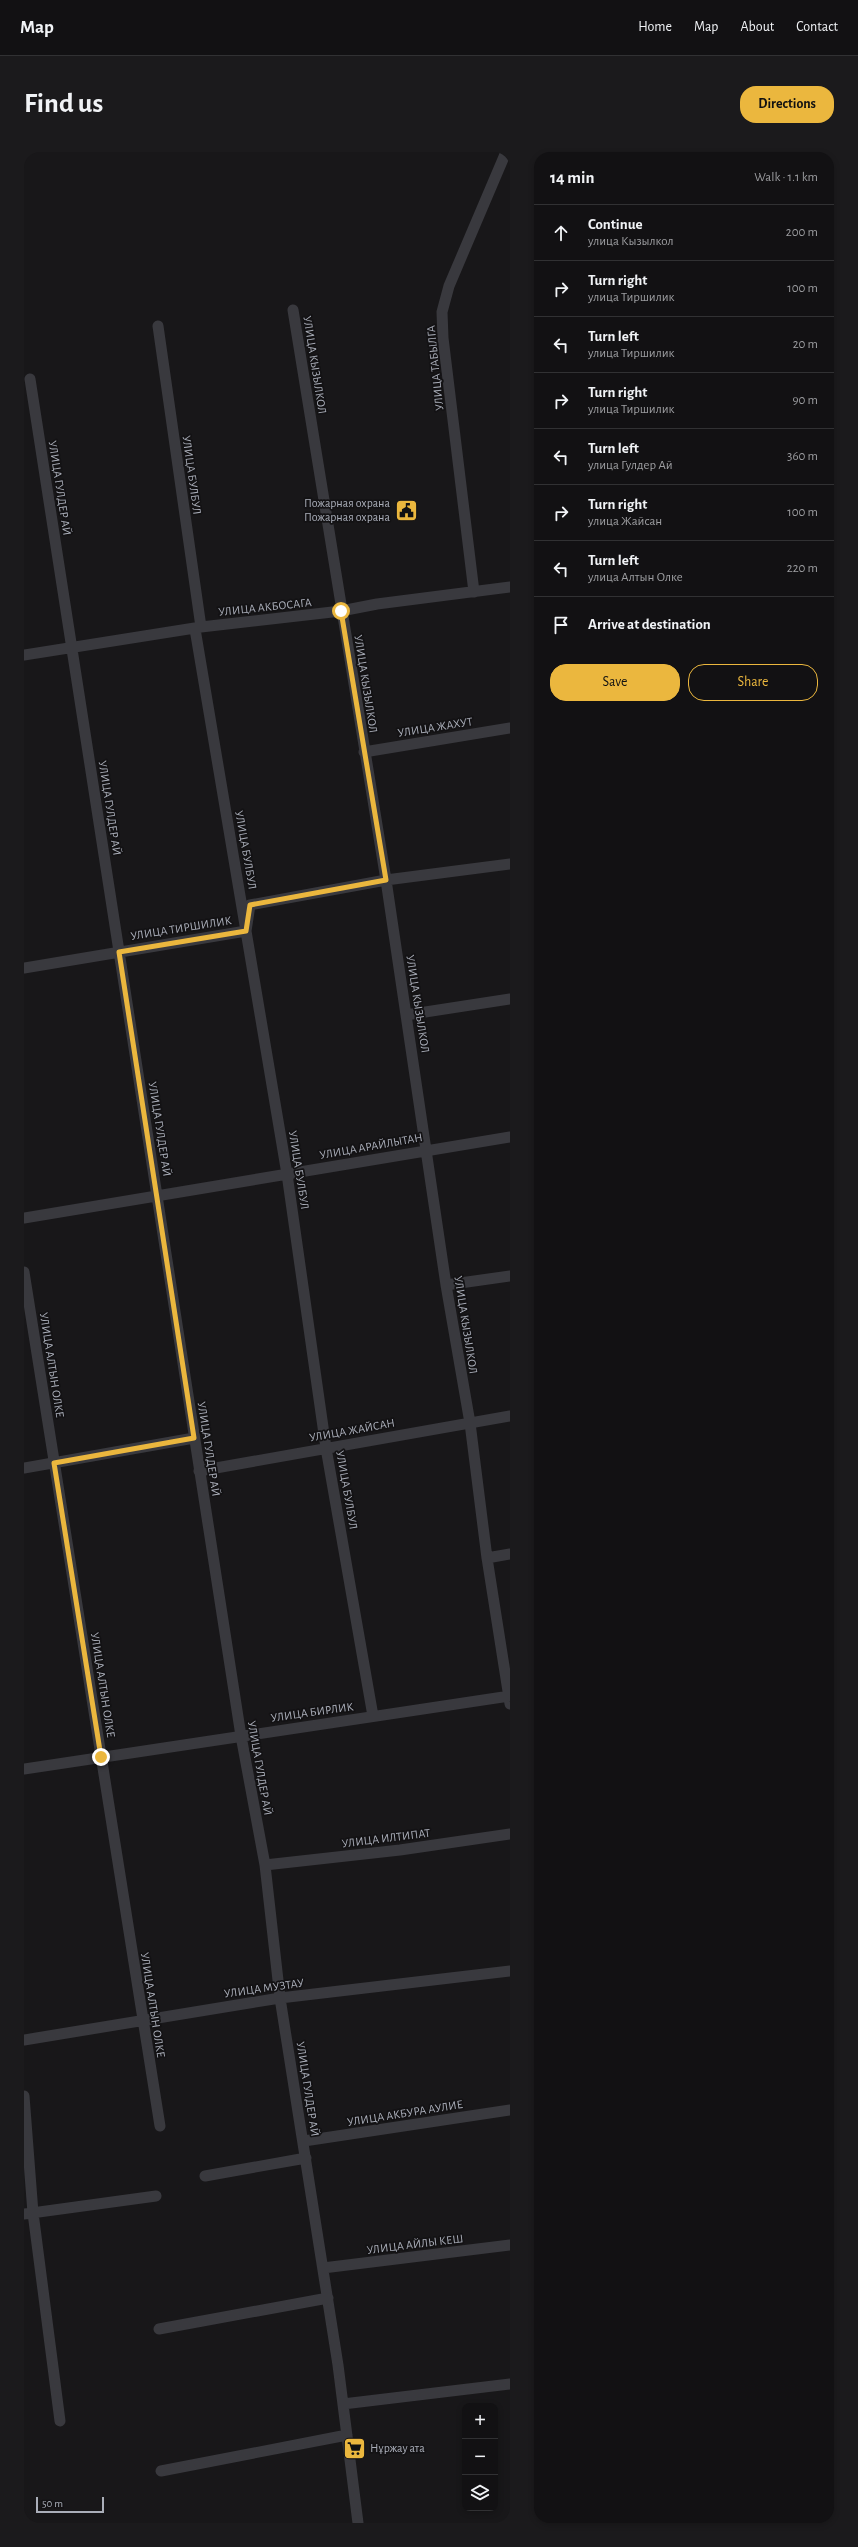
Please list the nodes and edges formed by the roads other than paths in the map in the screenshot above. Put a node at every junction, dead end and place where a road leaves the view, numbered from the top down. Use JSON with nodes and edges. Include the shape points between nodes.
{"nodes":[{"id":1,"x":506,"y":152,"type":"edge"},
{"id":2,"x":293,"y":310,"type":"dead end"},
{"id":3,"x":158,"y":326,"type":"dead end"},
{"id":4,"x":30,"y":379,"type":"dead end"},
{"id":5,"x":510,"y":587,"type":"edge"},
{"id":6,"x":474,"y":592,"type":"junction"},
{"id":7,"x":341,"y":611,"type":"junction"},
{"id":8,"x":198,"y":628,"type":"junction"},
{"id":9,"x":72,"y":649,"type":"junction"},
{"id":10,"x":24,"y":655,"type":"edge"},
{"id":11,"x":510,"y":728,"type":"edge"},
{"id":12,"x":364,"y":752,"type":"junction"},
{"id":13,"x":510,"y":864,"type":"edge"},
{"id":14,"x":386,"y":880,"type":"junction"},
{"id":15,"x":246,"y":931,"type":"junction"},
{"id":16,"x":119,"y":952,"type":"junction"},
{"id":17,"x":24,"y":968,"type":"edge"},
{"id":18,"x":510,"y":999,"type":"edge"},
{"id":19,"x":406,"y":1015,"type":"junction"},
{"id":20,"x":510,"y":1137,"type":"edge"},
{"id":21,"x":428,"y":1150,"type":"junction"},
{"id":22,"x":287,"y":1174,"type":"junction"},
{"id":23,"x":157,"y":1197,"type":"junction"},
{"id":24,"x":24,"y":1218,"type":"edge"},
{"id":25,"x":24,"y":1272,"type":"edge"},
{"id":26,"x":510,"y":1276,"type":"edge"},
{"id":27,"x":446,"y":1285,"type":"junction"},
{"id":28,"x":510,"y":1416,"type":"edge"},
{"id":29,"x":470,"y":1423,"type":"junction"},
{"id":30,"x":194,"y":1438,"type":"junction"},
{"id":31,"x":326,"y":1448,"type":"junction"},
{"id":32,"x":54,"y":1463,"type":"junction"},
{"id":33,"x":24,"y":1468,"type":"edge"},
{"id":34,"x":199,"y":1471,"type":"junction"},
{"id":35,"x":510,"y":1554,"type":"edge"},
{"id":36,"x":487,"y":1558,"type":"junction"},
{"id":37,"x":510,"y":1698,"type":"edge"},
{"id":38,"x":373,"y":1716,"type":"junction"},
{"id":39,"x":241,"y":1736,"type":"junction"},
{"id":40,"x":101,"y":1757,"type":"junction"},
{"id":41,"x":24,"y":1769,"type":"edge"},
{"id":42,"x":510,"y":1834,"type":"edge"},
{"id":43,"x":265,"y":1865,"type":"junction"},
{"id":44,"x":510,"y":1971,"type":"edge"},
{"id":45,"x":280,"y":1998,"type":"junction"},
{"id":46,"x":143,"y":2021,"type":"junction"},
{"id":47,"x":24,"y":2040,"type":"edge"},
{"id":48,"x":24,"y":2096,"type":"edge"},
{"id":49,"x":510,"y":2110,"type":"edge"},
{"id":50,"x":160,"y":2126,"type":"dead end"},
{"id":51,"x":304,"y":2141,"type":"junction"},
{"id":52,"x":306,"y":2158,"type":"junction"},
{"id":53,"x":205,"y":2176,"type":"dead end"},
{"id":54,"x":156,"y":2196,"type":"dead end"},
{"id":55,"x":28,"y":2213,"type":"edge"},
{"id":56,"x":510,"y":2246,"type":"edge"},
{"id":57,"x":323,"y":2268,"type":"junction"},
{"id":58,"x":328,"y":2298,"type":"junction"},
{"id":59,"x":159,"y":2329,"type":"dead end"},
{"id":60,"x":510,"y":2384,"type":"edge"},
{"id":61,"x":343,"y":2404,"type":"junction"},
{"id":62,"x":60,"y":2421,"type":"dead end"},
{"id":63,"x":347,"y":2436,"type":"junction"},
{"id":64,"x":161,"y":2471,"type":"dead end"},
{"id":65,"x":358,"y":2523,"type":"edge"}],
"edges":[{"from":1,"to":6,"type":"street","name":"УЛИЦА ТАБЫЛГА","via":[[449,286],[442,312]]},
{"from":2,"to":7,"type":"street","name":"УЛИЦА КЫЗЫЛКОЛ"},
{"from":3,"to":8,"type":"street","name":"УЛИЦА БУЛБУЛ"},
{"from":4,"to":9,"type":"street","name":"УЛИЦА ГУЛДЕР АЙ"},
{"from":5,"to":6,"type":"street","name":"УЛИЦА АКБОСАГА"},
{"from":6,"to":7,"type":"street","name":"УЛИЦА АКБОСАГА"},
{"from":7,"to":8,"type":"street","name":"УЛИЦА АКБОСАГА"},
{"from":7,"to":12,"type":"street","name":"УЛИЦА КЫЗЫЛКОЛ"},
{"from":8,"to":9,"type":"street","name":"УЛИЦА АКБОСАГА"},
{"from":8,"to":15,"type":"street","name":"УЛИЦА БУЛБУЛ"},
{"from":9,"to":10,"type":"street","name":"УЛИЦА АКБОСАГА"},
{"from":9,"to":16,"type":"street","name":"УЛИЦА ГУЛДЕР АЙ"},
{"from":11,"to":12,"type":"street","name":"УЛИЦА ЖАХУТ"},
{"from":12,"to":14,"type":"street","name":"УЛИЦА КЫЗЫЛКОЛ"},
{"from":13,"to":14,"type":"street","name":"УЛИЦА ТИРШИЛИК"},
{"from":14,"to":15,"type":"street","name":"УЛИЦА ТИРШИЛИК","via":[[250,905]]},
{"from":14,"to":19,"type":"street","name":"УЛИЦА КЫЗЫЛКОЛ"},
{"from":15,"to":16,"type":"street","name":"УЛИЦА ТИРШИЛИК"},
{"from":15,"to":22,"type":"street","name":"УЛИЦА БУЛБУЛ"},
{"from":16,"to":17,"type":"street","name":"УЛИЦА ТИРШИЛИК"},
{"from":16,"to":23,"type":"street","name":"УЛИЦА ГУЛДЕР АЙ"},
{"from":18,"to":19,"type":"street"},
{"from":19,"to":21,"type":"street","name":"УЛИЦА КЫЗЫЛКОЛ"},
{"from":20,"to":21,"type":"street","name":"УЛИЦА АРАЙЛЫТАН"},
{"from":21,"to":22,"type":"street","name":"УЛИЦА АРАЙЛЫТАН"},
{"from":21,"to":27,"type":"street","name":"УЛИЦА КЫЗЫЛКОЛ"},
{"from":22,"to":23,"type":"street","name":"УЛИЦА АРАЙЛЫТАН"},
{"from":22,"to":31,"type":"street","name":"УЛИЦА БУЛБУЛ"},
{"from":23,"to":24,"type":"street","name":"УЛИЦА АРАЙЛЫТАН"},
{"from":23,"to":30,"type":"street","name":"УЛИЦА ГУЛДЕР АЙ"},
{"from":25,"to":32,"type":"street","name":"УЛИЦА АЛТЫН ОЛКЕ"},
{"from":26,"to":27,"type":"street"},
{"from":27,"to":29,"type":"street","name":"УЛИЦА КЫЗЫЛКОЛ"},
{"from":28,"to":29,"type":"street","name":"УЛИЦА ЖАЙСАН"},
{"from":29,"to":31,"type":"street","name":"УЛИЦА ЖАЙСАН"},
{"from":29,"to":36,"type":"street","name":"УЛИЦА КЫЗЫЛКОЛ"},
{"from":30,"to":32,"type":"street"},
{"from":30,"to":34,"type":"street","name":"УЛИЦА ГУЛДЕР АЙ"},
{"from":31,"to":34,"type":"street","name":"УЛИЦА ЖАЙСАН"},
{"from":31,"to":38,"type":"street","name":"УЛИЦА БУЛБУЛ"},
{"from":32,"to":33,"type":"street"},
{"from":32,"to":40,"type":"street","name":"УЛИЦА АЛТЫН ОЛКЕ"},
{"from":34,"to":39,"type":"street","name":"УЛИЦА ГУЛДЕР АЙ"},
{"from":35,"to":36,"type":"street"},
{"from":36,"to":37,"type":"street","name":"УЛИЦА КЫЗЫЛКОЛ"},
{"from":37,"to":38,"type":"street","name":"УЛИЦА БИРЛИК"},
{"from":38,"to":39,"type":"street","name":"УЛИЦА БИРЛИК"},
{"from":39,"to":40,"type":"street","name":"УЛИЦА БИРЛИК"},
{"from":39,"to":43,"type":"street","name":"УЛИЦА ГУЛДЕР АЙ"},
{"from":40,"to":41,"type":"street","name":"УЛИЦА БИРЛИК"},
{"from":40,"to":46,"type":"street","name":"УЛИЦА АЛТЫН ОЛКЕ"},
{"from":42,"to":43,"type":"street","name":"УЛИЦА ИЛТИПАТ","via":[[400,1850]]},
{"from":43,"to":45,"type":"street","name":"УЛИЦА ГУЛДЕР АЙ"},
{"from":44,"to":45,"type":"street","name":"УЛИЦА МУЗТАУ"},
{"from":45,"to":46,"type":"street","name":"УЛИЦА МУЗТАУ"},
{"from":45,"to":51,"type":"street","name":"УЛИЦА ГУЛДЕР АЙ"},
{"from":46,"to":47,"type":"street","name":"УЛИЦА МУЗТАУ"},
{"from":46,"to":50,"type":"street","name":"УЛИЦА АЛТЫН ОЛКЕ"},
{"from":48,"to":55,"type":"street"},
{"from":49,"to":51,"type":"street","name":"УЛИЦА АКБУРА АУЛИЕ"},
{"from":51,"to":52,"type":"street","name":"УЛИЦА ГУЛДЕР АЙ"},
{"from":52,"to":53,"type":"street"},
{"from":52,"to":57,"type":"street","name":"УЛИЦА ГУЛДЕР АЙ"},
{"from":54,"to":55,"type":"street"},
{"from":55,"to":62,"type":"street"},
{"from":56,"to":57,"type":"street","name":"УЛИЦА АЙЛЫ КЕШ"},
{"from":57,"to":58,"type":"street","name":"УЛИЦА ГУЛДЕР АЙ"},
{"from":58,"to":59,"type":"street"},
{"from":58,"to":61,"type":"street","name":"УЛИЦА ГУЛДЕР АЙ"},
{"from":60,"to":61,"type":"street"},
{"from":61,"to":63,"type":"street","name":"УЛИЦА ГУЛДЕР АЙ"},
{"from":63,"to":64,"type":"street"},
{"from":63,"to":65,"type":"street","name":"УЛИЦА ГУЛДЕР АЙ"}]}
